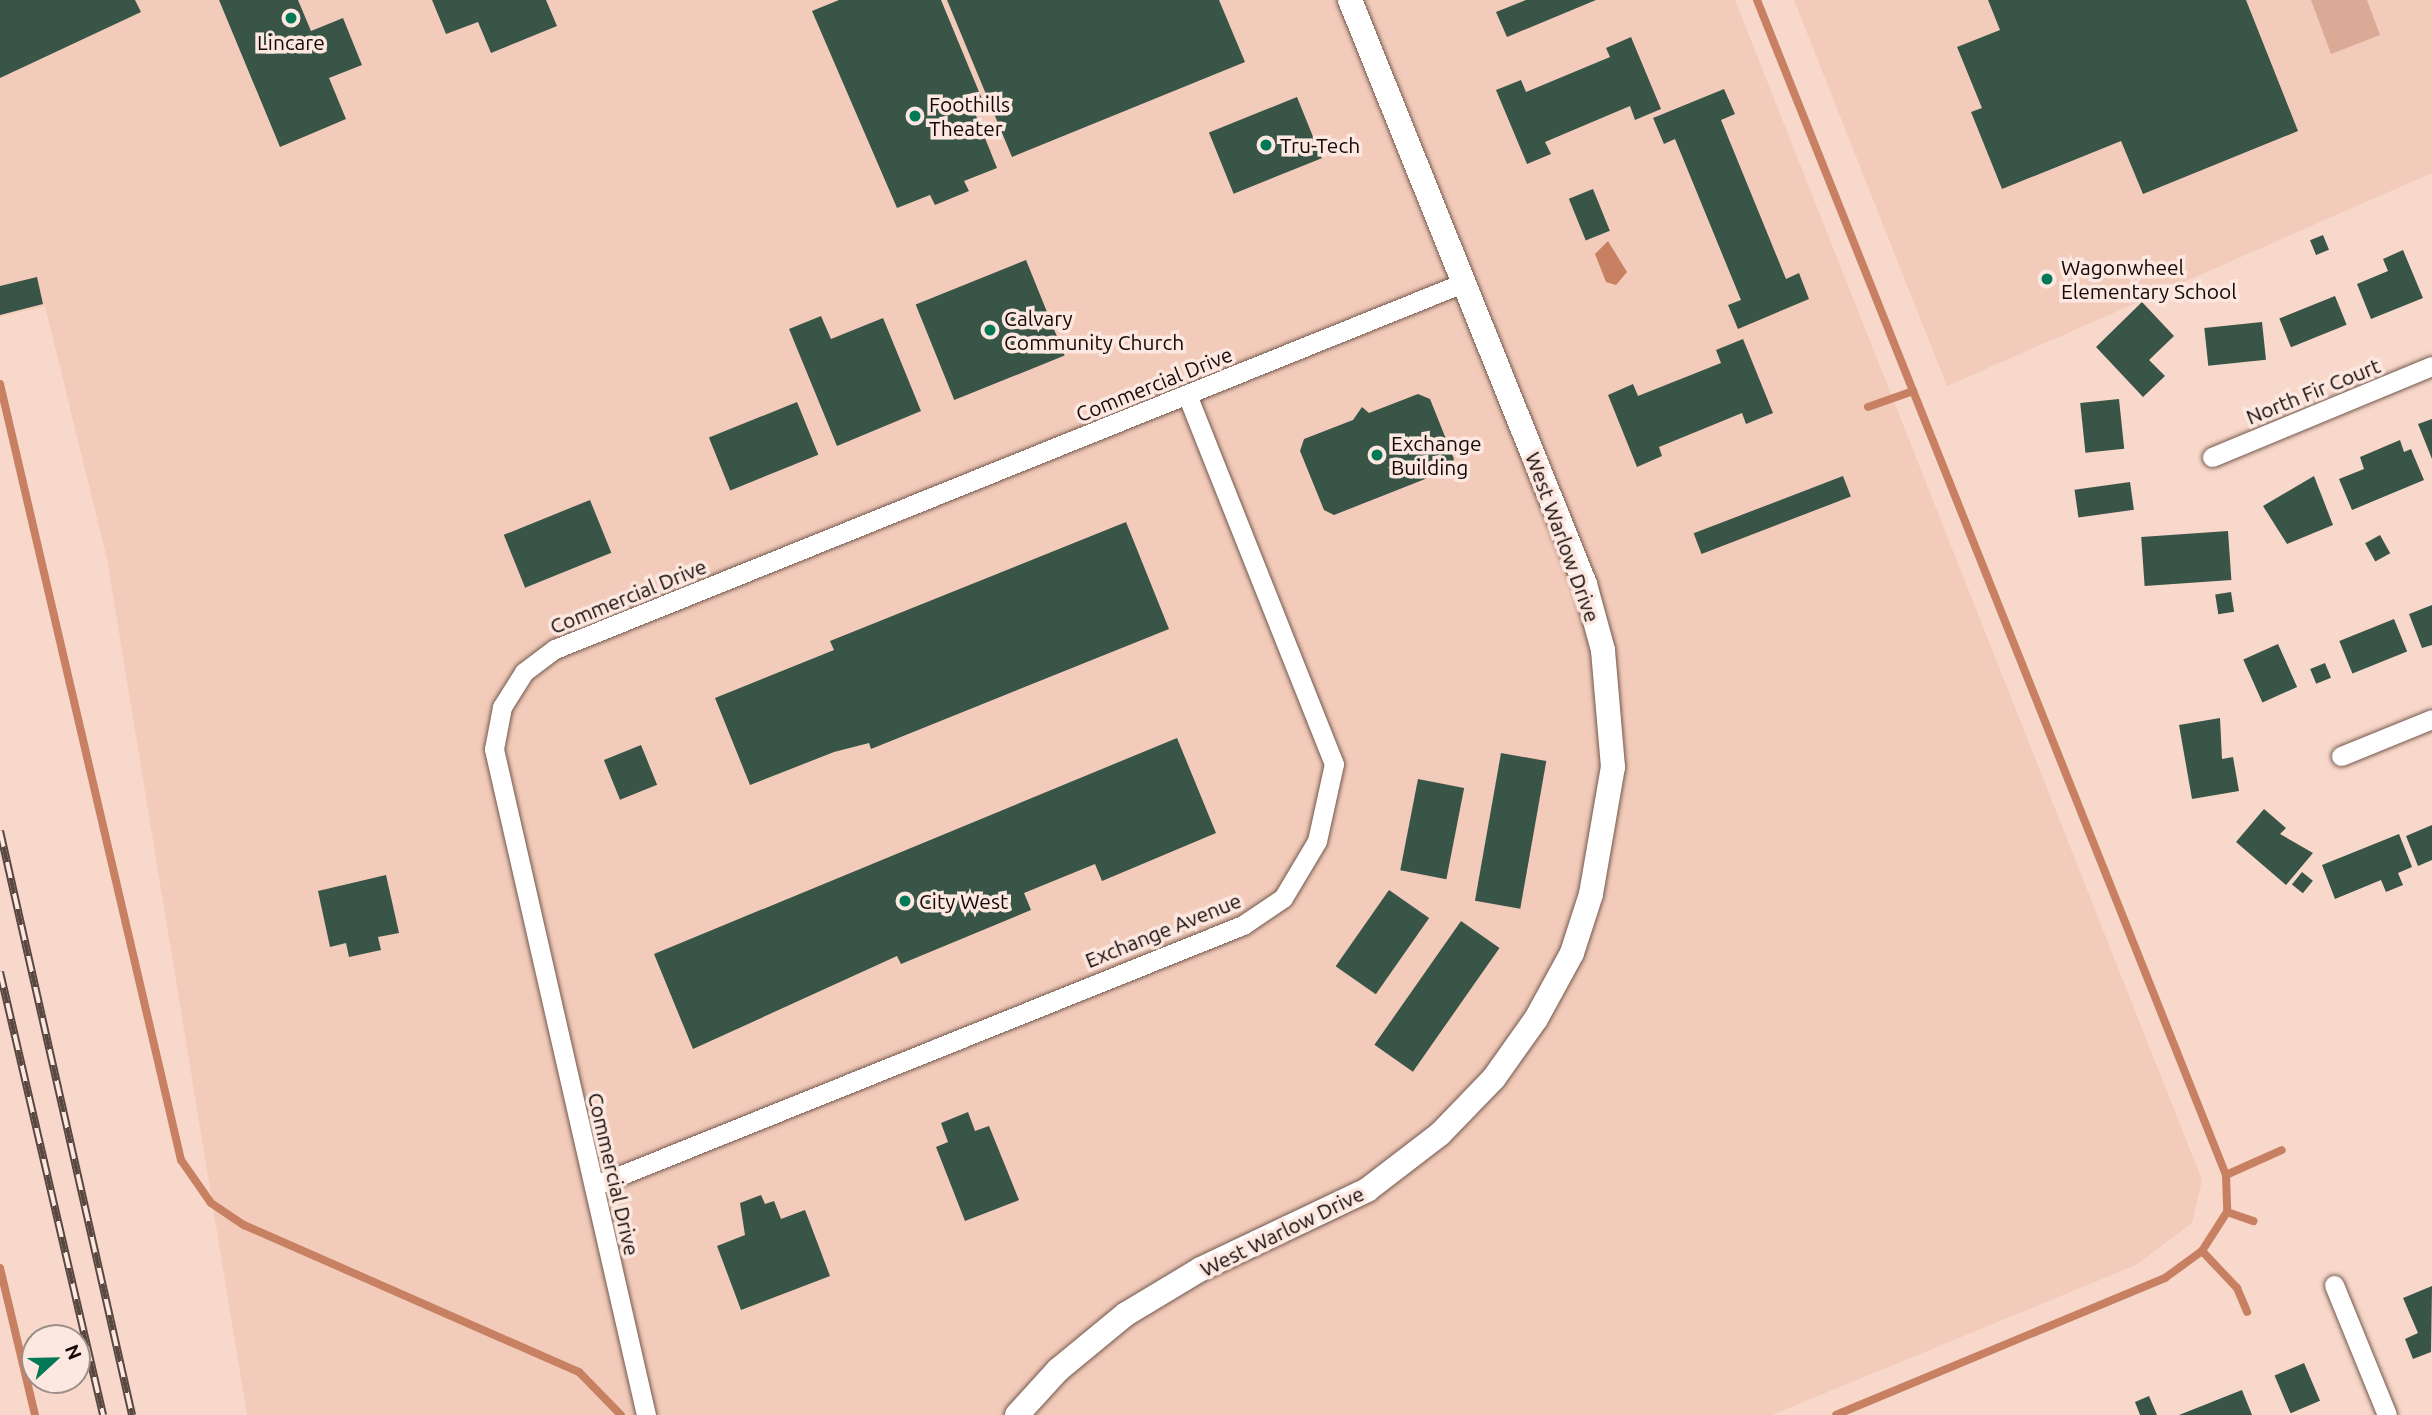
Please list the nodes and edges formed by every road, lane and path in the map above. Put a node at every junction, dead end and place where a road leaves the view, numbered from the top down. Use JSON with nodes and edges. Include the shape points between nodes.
{"nodes":[{"id":1,"x":1350,"y":0,"type":"edge"},
{"id":2,"x":1465,"y":282,"type":"junction"},
{"id":3,"x":2432,"y":366,"type":"edge"},
{"id":4,"x":1187,"y":395,"type":"junction"},
{"id":5,"x":2212,"y":457,"type":"dead end"},
{"id":6,"x":2432,"y":719,"type":"edge"},
{"id":7,"x":2341,"y":756,"type":"dead end"},
{"id":8,"x":594,"y":1186,"type":"junction"},
{"id":9,"x":2334,"y":1284,"type":"dead end"},
{"id":10,"x":646,"y":1415,"type":"edge"},
{"id":11,"x":1017,"y":1415,"type":"edge"},
{"id":12,"x":2387,"y":1415,"type":"edge"}],
"edges":[{"from":1,"to":2,"type":"street","name":"West Warlow Drive"},
{"from":2,"to":4,"type":"street","name":"Commercial Drive"},
{"from":2,"to":11,"type":"street","name":"West Warlow Drive","via":[[1585,584],[1603,650],[1613,767],[1591,894],[1572,953],[1494,1078],[1440,1134],[1367,1190],[1201,1269],[1126,1314],[1058,1370]]},
{"from":3,"to":5,"type":"street","name":"North Fir Court"},
{"from":4,"to":8,"type":"street","name":"Commercial Drive","via":[[555,649],[524,672],[502,707],[494,749]]},
{"from":4,"to":8,"type":"street","name":"Exchange Avenue","via":[[1334,764],[1317,841],[1283,898],[1243,925]]},
{"from":6,"to":7,"type":"street"},
{"from":8,"to":10,"type":"street","name":"Commercial Drive"},
{"from":9,"to":12,"type":"street"}]}
